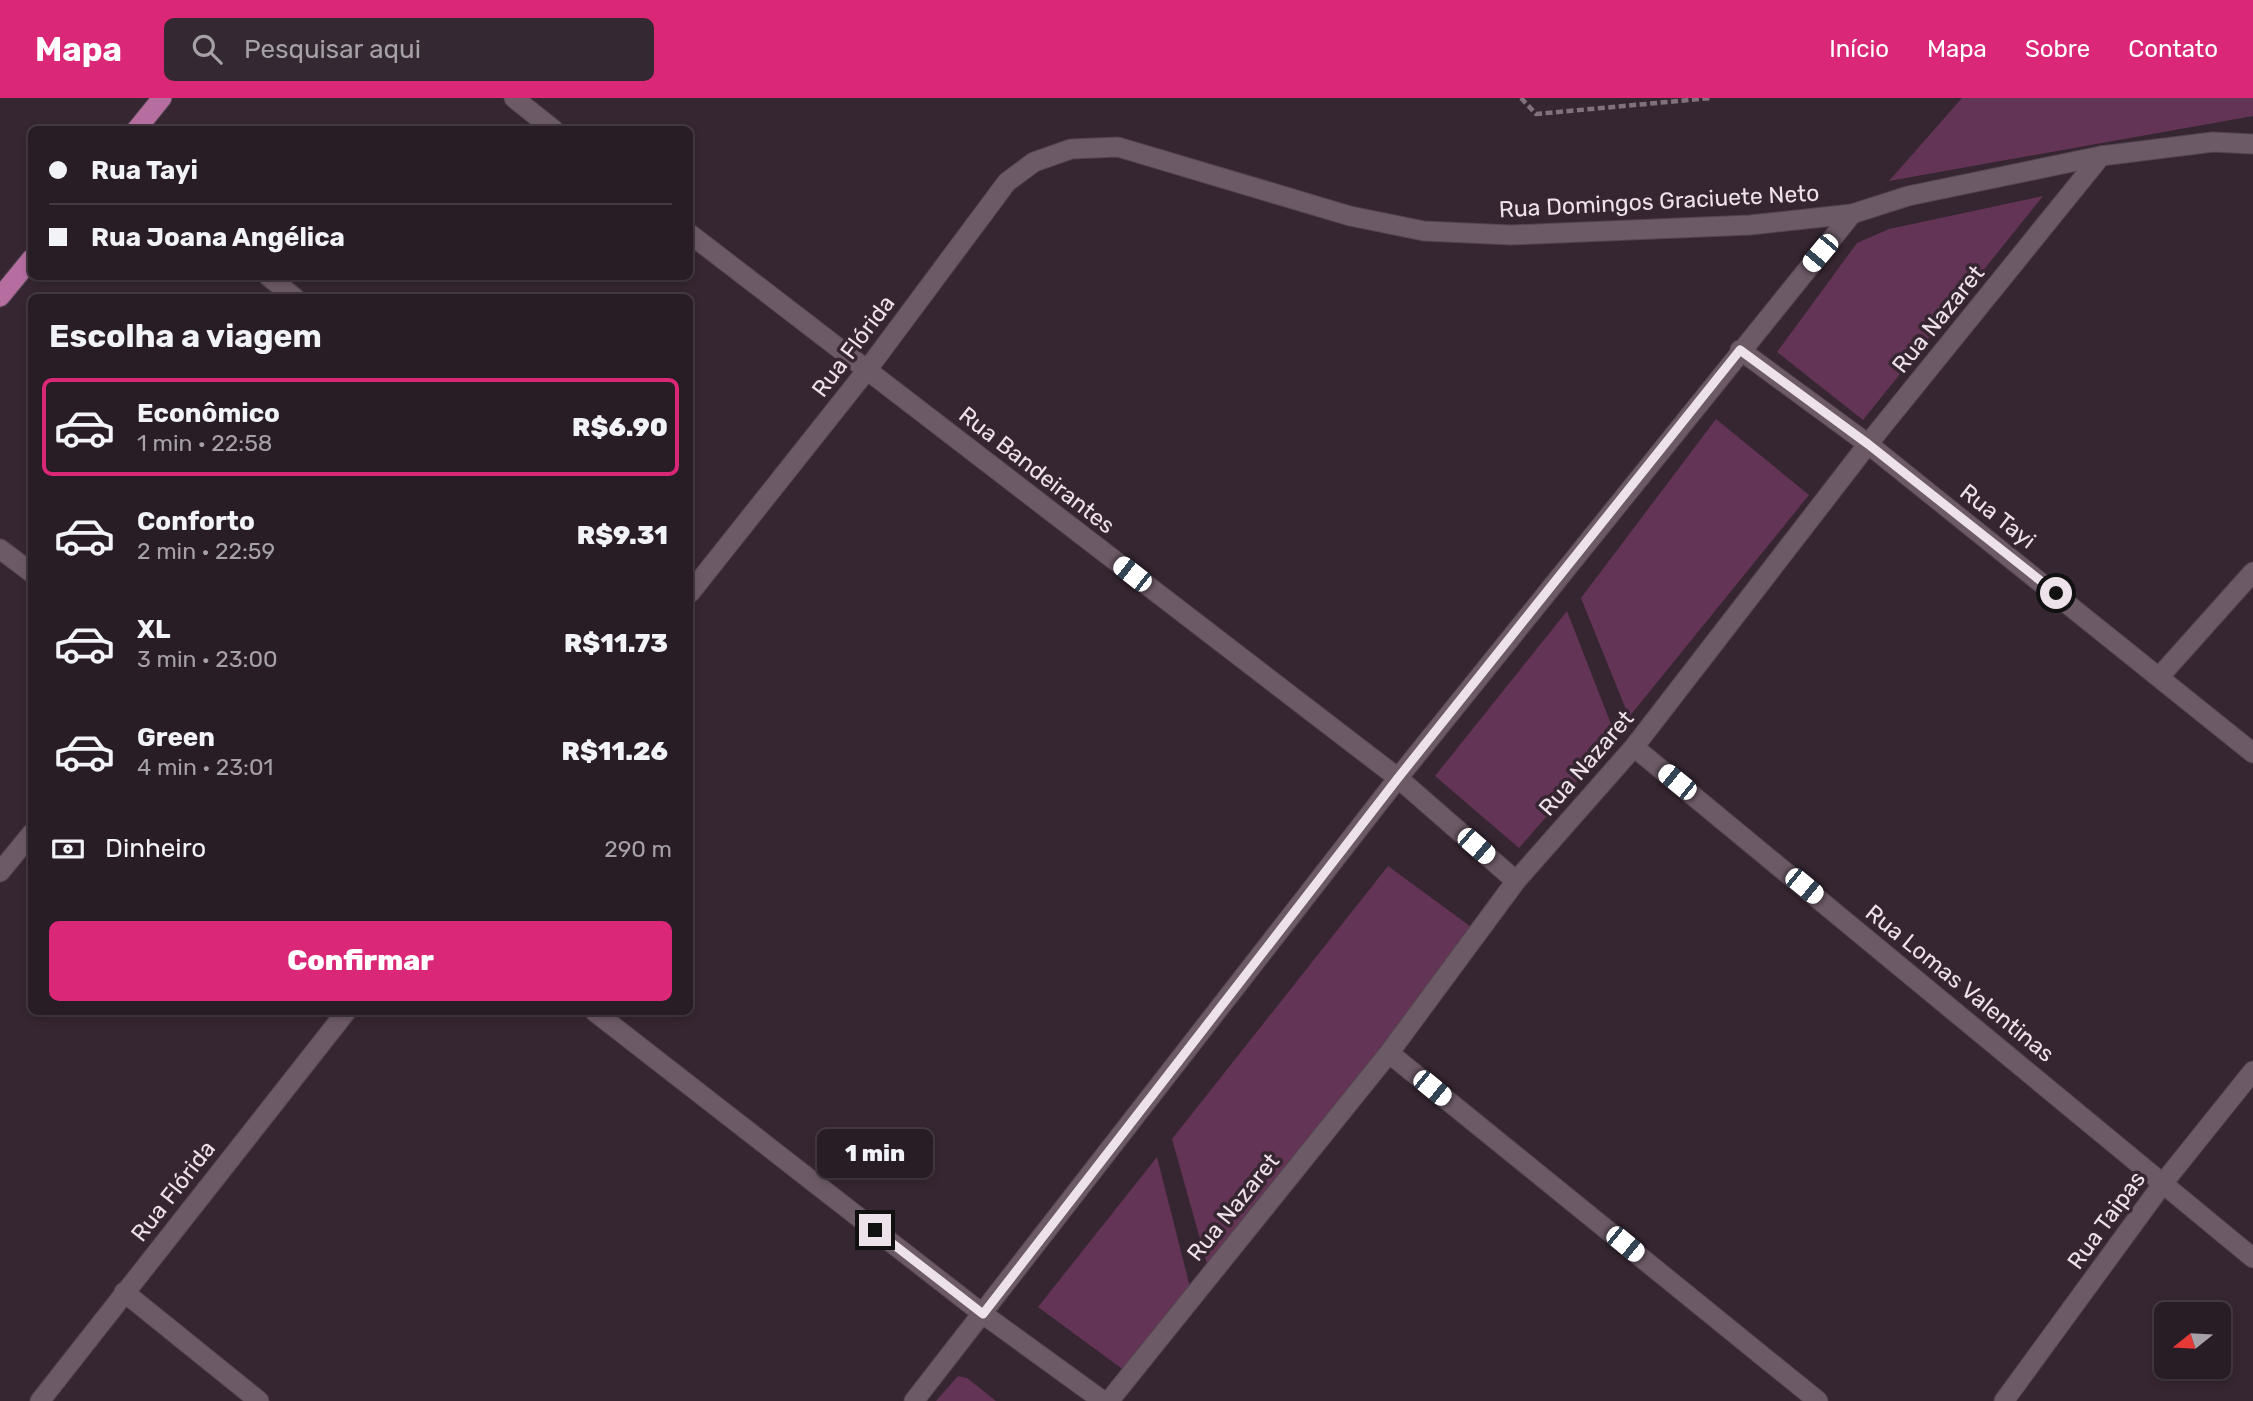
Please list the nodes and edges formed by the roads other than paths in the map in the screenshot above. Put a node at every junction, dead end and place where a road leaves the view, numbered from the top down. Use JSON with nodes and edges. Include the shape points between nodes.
{"nodes":[{"id":1,"x":162,"y":98,"type":"edge"},
{"id":2,"x":514,"y":98,"type":"edge"},
{"id":3,"x":139,"y":126,"type":"edge"},
{"id":4,"x":550,"y":126,"type":"edge"},
{"id":5,"x":2253,"y":144,"type":"edge"},
{"id":6,"x":1071,"y":149,"type":"joint"},
{"id":7,"x":2101,"y":156,"type":"junction"},
{"id":8,"x":1852,"y":214,"type":"junction"},
{"id":9,"x":693,"y":236,"type":"edge"},
{"id":10,"x":28,"y":263,"type":"edge"},
{"id":11,"x":273,"y":280,"type":"edge"},
{"id":12,"x":290,"y":294,"type":"edge"},
{"id":13,"x":0,"y":297,"type":"edge"},
{"id":14,"x":1740,"y":350,"type":"junction"},
{"id":15,"x":867,"y":370,"type":"junction"},
{"id":16,"x":1868,"y":444,"type":"junction"},
{"id":17,"x":0,"y":549,"type":"edge"},
{"id":18,"x":28,"y":570,"type":"edge"},
{"id":19,"x":2253,"y":572,"type":"edge"},
{"id":20,"x":693,"y":589,"type":"edge"},
{"id":21,"x":2161,"y":676,"type":"junction"},
{"id":22,"x":1634,"y":747,"type":"junction"},
{"id":23,"x":2253,"y":753,"type":"edge"},
{"id":24,"x":1398,"y":778,"type":"junction"},
{"id":25,"x":28,"y":838,"type":"edge"},
{"id":26,"x":0,"y":872,"type":"edge"},
{"id":27,"x":1516,"y":881,"type":"junction"},
{"id":28,"x":344,"y":1015,"type":"edge"},
{"id":29,"x":599,"y":1015,"type":"edge"},
{"id":30,"x":1389,"y":1053,"type":"junction"},
{"id":31,"x":2253,"y":1071,"type":"edge"},
{"id":32,"x":2164,"y":1182,"type":"junction"},
{"id":33,"x":2253,"y":1258,"type":"edge"},
{"id":34,"x":124,"y":1292,"type":"junction"},
{"id":35,"x":983,"y":1314,"type":"junction"},
{"id":36,"x":40,"y":1401,"type":"edge"},
{"id":37,"x":259,"y":1401,"type":"edge"},
{"id":38,"x":914,"y":1401,"type":"edge"},
{"id":39,"x":1103,"y":1401,"type":"edge"},
{"id":40,"x":1109,"y":1401,"type":"edge"},
{"id":41,"x":1818,"y":1401,"type":"edge"},
{"id":42,"x":2004,"y":1401,"type":"edge"}],
"edges":[{"from":1,"to":3,"type":"main road"},
{"from":2,"to":4,"type":"street"},
{"from":5,"to":7,"type":"street","name":"Rua Domingos Graciuete Neto","via":[[2213,142]]},
{"from":6,"to":8,"type":"street","name":"Rua Domingos Graciuete Neto","via":[[1118,147],[1350,216],[1424,232],[1612,232]]},
{"from":6,"to":15,"type":"street","name":"Rua Flórida","via":[[1034,162],[1007,182]]},
{"from":7,"to":8,"type":"street","name":"Rua Domingos Graciuete Neto","via":[[1908,196]]},
{"from":7,"to":16,"type":"street","name":"Rua Nazaret"},
{"from":8,"to":14,"type":"street"},
{"from":9,"to":15,"type":"street","name":"Rua Bandeirantes"},
{"from":10,"to":13,"type":"main road"},
{"from":11,"to":12,"type":"street"},
{"from":14,"to":16,"type":"street","name":"Rua Tayi"},
{"from":14,"to":24,"type":"street"},
{"from":15,"to":20,"type":"street","name":"Rua Flórida"},
{"from":15,"to":24,"type":"street","name":"Rua Bandeirantes"},
{"from":16,"to":21,"type":"street","name":"Rua Tayi"},
{"from":16,"to":22,"type":"street","name":"Rua Nazaret"},
{"from":17,"to":18,"type":"street"},
{"from":19,"to":21,"type":"street"},
{"from":21,"to":23,"type":"street","name":"Rua Tayi"},
{"from":22,"to":27,"type":"street","name":"Rua Nazaret"},
{"from":22,"to":32,"type":"street","name":"Rua Lomas Valentinas"},
{"from":24,"to":27,"type":"street","name":"Rua Bandeirantes"},
{"from":24,"to":35,"type":"street"},
{"from":25,"to":26,"type":"street"},
{"from":27,"to":30,"type":"street","name":"Rua Nazaret"},
{"from":28,"to":34,"type":"street","name":"Rua Flórida"},
{"from":29,"to":35,"type":"street"},
{"from":30,"to":40,"type":"street","name":"Rua Nazaret"},
{"from":30,"to":41,"type":"street"},
{"from":31,"to":32,"type":"street","name":"Rua Taipas"},
{"from":32,"to":33,"type":"street","name":"Rua Lomas Valentinas"},
{"from":32,"to":42,"type":"street","name":"Rua Taipas"},
{"from":34,"to":36,"type":"street","name":"Rua Flórida"},
{"from":34,"to":37,"type":"street"},
{"from":35,"to":38,"type":"street"},
{"from":35,"to":39,"type":"street"}]}
